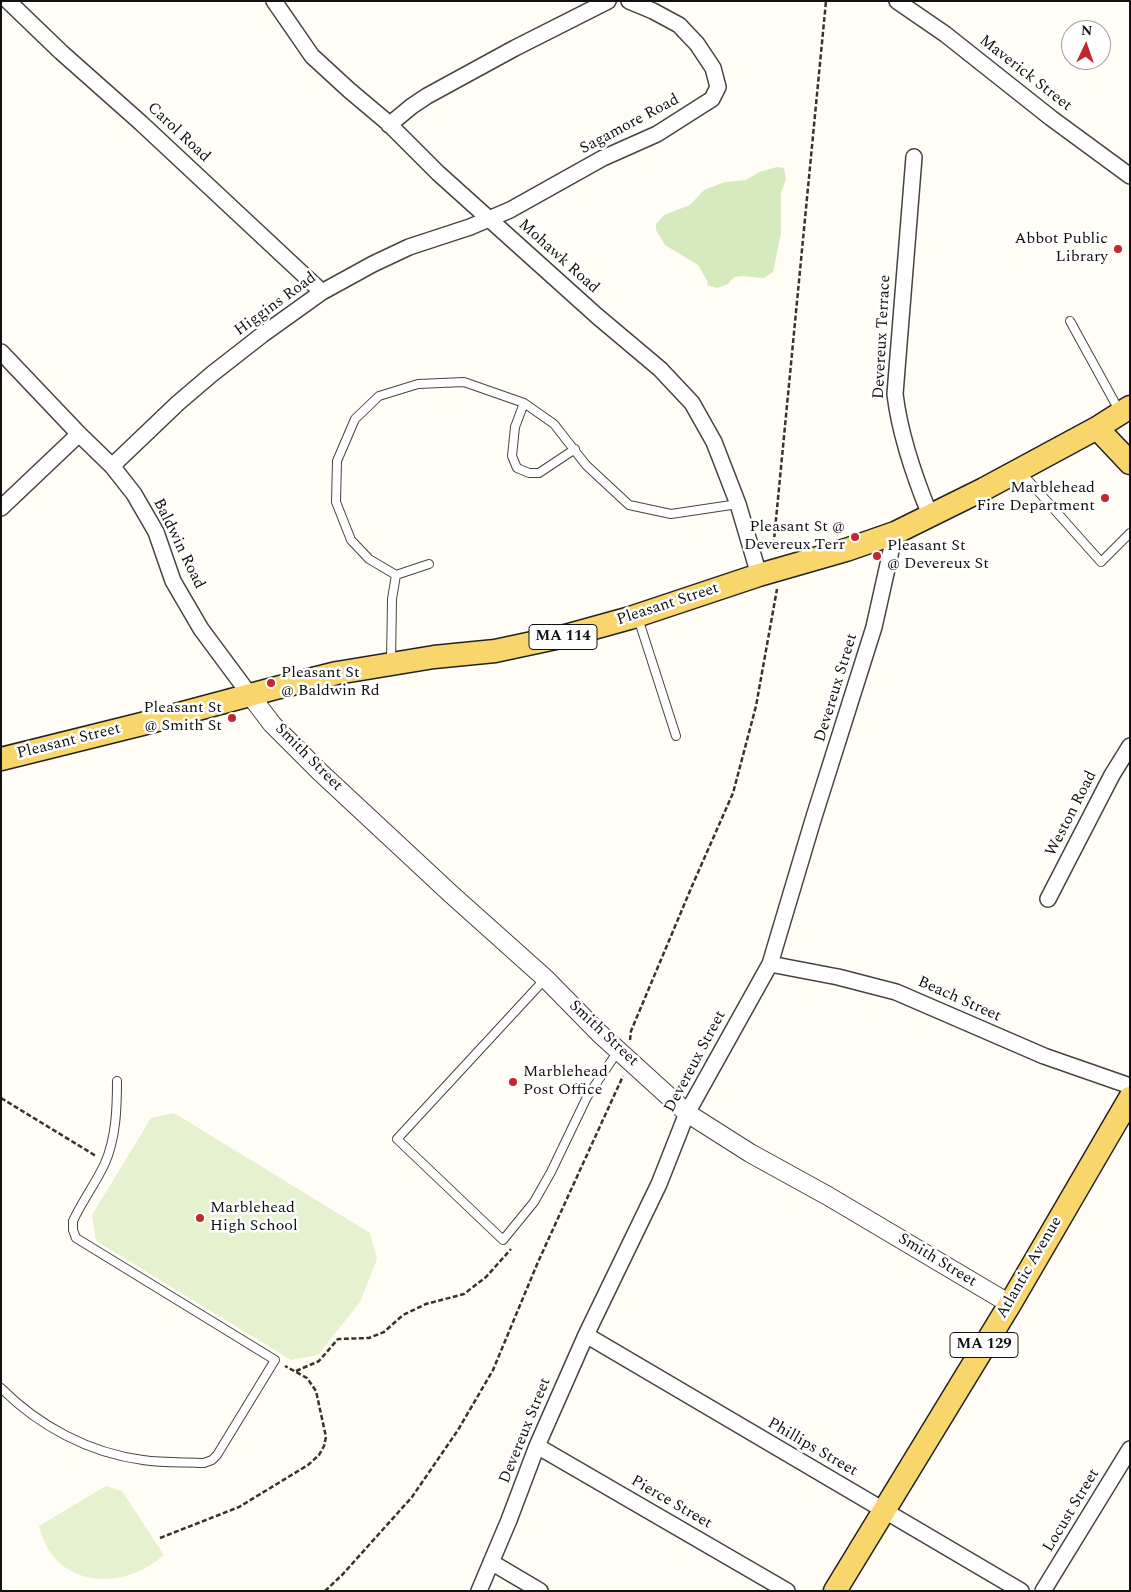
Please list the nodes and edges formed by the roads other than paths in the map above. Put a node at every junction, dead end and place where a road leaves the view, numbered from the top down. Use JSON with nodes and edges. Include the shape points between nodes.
{"nodes":[{"id":1,"x":8,"y":1,"type":"edge"},
{"id":2,"x":274,"y":1,"type":"edge"},
{"id":3,"x":608,"y":1,"type":"edge"},
{"id":4,"x":629,"y":1,"type":"edge"},
{"id":5,"x":897,"y":1,"type":"edge"},
{"id":6,"x":390,"y":124,"type":"junction"},
{"id":7,"x":914,"y":157,"type":"dead end"},
{"id":8,"x":1130,"y":176,"type":"edge"},
{"id":9,"x":490,"y":219,"type":"junction"},
{"id":10,"x":322,"y":292,"type":"junction"},
{"id":11,"x":1070,"y":321,"type":"dead end"},
{"id":12,"x":1,"y":352,"type":"edge"},
{"id":13,"x":524,"y":403,"type":"junction"},
{"id":14,"x":1125,"y":410,"type":"edge"},
{"id":15,"x":1097,"y":428,"type":"junction"},
{"id":16,"x":79,"y":434,"type":"junction"},
{"id":17,"x":575,"y":449,"type":"junction"},
{"id":18,"x":1130,"y":464,"type":"edge"},
{"id":19,"x":112,"y":466,"type":"junction"},
{"id":20,"x":1019,"y":470,"type":"junction"},
{"id":21,"x":738,"y":504,"type":"junction"},
{"id":22,"x":1,"y":508,"type":"edge"},
{"id":23,"x":930,"y":515,"type":"junction"},
{"id":24,"x":895,"y":533,"type":"junction"},
{"id":25,"x":1130,"y":533,"type":"edge"},
{"id":26,"x":429,"y":564,"type":"dead end"},
{"id":27,"x":396,"y":575,"type":"junction"},
{"id":28,"x":759,"y":575,"type":"junction"},
{"id":29,"x":638,"y":616,"type":"junction"},
{"id":30,"x":391,"y":664,"type":"junction"},
{"id":31,"x":250,"y":695,"type":"junction"},
{"id":32,"x":676,"y":736,"type":"dead end"},
{"id":33,"x":1130,"y":746,"type":"edge"},
{"id":34,"x":1,"y":759,"type":"edge"},
{"id":35,"x":1048,"y":899,"type":"dead end"},
{"id":36,"x":770,"y":964,"type":"junction"},
{"id":37,"x":546,"y":979,"type":"junction"},
{"id":38,"x":624,"y":1055,"type":"junction"},
{"id":39,"x":117,"y":1082,"type":"dead end"},
{"id":40,"x":1130,"y":1086,"type":"edge"},
{"id":41,"x":1130,"y":1098,"type":"edge"},
{"id":42,"x":687,"y":1113,"type":"junction"},
{"id":43,"x":1010,"y":1304,"type":"junction"},
{"id":44,"x":586,"y":1335,"type":"junction"},
{"id":45,"x":1,"y":1388,"type":"edge"},
{"id":46,"x":537,"y":1446,"type":"junction"},
{"id":47,"x":1130,"y":1449,"type":"edge"},
{"id":48,"x":883,"y":1510,"type":"junction"},
{"id":49,"x":492,"y":1562,"type":"junction"},
{"id":50,"x":479,"y":1591,"type":"edge"},
{"id":51,"x":540,"y":1591,"type":"edge"},
{"id":52,"x":787,"y":1591,"type":"edge"},
{"id":53,"x":835,"y":1591,"type":"edge"},
{"id":54,"x":1021,"y":1591,"type":"edge"},
{"id":55,"x":1044,"y":1591,"type":"edge"}],
"edges":[{"from":1,"to":10,"type":"street","name":"Carol Road"},
{"from":2,"to":6,"type":"street","name":"Mohawk Road","via":[[312,56]]},
{"from":3,"to":6,"type":"street","via":[[427,96]]},
{"from":4,"to":9,"type":"street","name":"Sagamore Road","via":[[679,25],[697,44],[713,68],[718,87],[712,99],[657,134],[603,158]]},
{"from":5,"to":8,"type":"street","name":"Maverick Street"},
{"from":6,"to":9,"type":"street","name":"Mohawk Road"},
{"from":7,"to":23,"type":"street","name":"Devereux Terrace","via":[[895,394],[898,418],[915,478]]},
{"from":9,"to":10,"type":"street","name":"Higgins Road","via":[[409,247]]},
{"from":9,"to":21,"type":"street","name":"Mohawk Road","via":[[660,369],[692,403],[714,442]]},
{"from":10,"to":19,"type":"street","name":"Higgins Road","via":[[212,374]]},
{"from":11,"to":14,"type":"lane"},
{"from":12,"to":16,"type":"street","name":"Baldwin Road"},
{"from":13,"to":17,"type":"lane","via":[[554,424]]},
{"from":13,"to":17,"type":"lane","via":[[515,427],[512,456],[517,468],[539,473]]},
{"from":13,"to":27,"type":"lane","via":[[464,382],[418,384],[379,396],[355,419],[337,461],[336,502],[351,540],[369,559]]},
{"from":14,"to":15,"type":"main road","name":"Pleasant Street"},
{"from":15,"to":18,"type":"main road"},
{"from":15,"to":20,"type":"main road","name":"Pleasant Street","number":"MA 114"},
{"from":16,"to":19,"type":"street","name":"Baldwin Road"},
{"from":16,"to":22,"type":"street"},
{"from":17,"to":21,"type":"lane","via":[[586,465],[628,505],[671,514]]},
{"from":19,"to":31,"type":"street","name":"Baldwin Road","via":[[134,494],[156,532],[173,581],[201,629]]},
{"from":20,"to":23,"type":"main road","name":"Pleasant Street","number":"MA 114"},
{"from":20,"to":25,"type":"lane","via":[[1101,562]]},
{"from":21,"to":28,"type":"street","name":"Mohawk Road"},
{"from":23,"to":24,"type":"main road","name":"Pleasant Street","number":"MA 114"},
{"from":24,"to":28,"type":"main road","name":"Pleasant Street","number":"MA 114"},
{"from":24,"to":36,"type":"street","name":"Devereux Street","via":[[874,627]]},
{"from":26,"to":27,"type":"lane"},
{"from":27,"to":30,"type":"lane","via":[[392,599]]},
{"from":28,"to":29,"type":"main road","name":"Pleasant Street","number":"MA 114"},
{"from":29,"to":30,"type":"main road","name":"Pleasant Street","number":"MA 114","via":[[495,651]]},
{"from":29,"to":32,"type":"lane"},
{"from":30,"to":31,"type":"main road","name":"Pleasant Street","number":"MA 114","via":[[337,673]]},
{"from":31,"to":34,"type":"main road","name":"Pleasant Street","number":"MA 114"},
{"from":31,"to":37,"type":"street","name":"Smith Street","via":[[272,724],[320,772]]},
{"from":33,"to":35,"type":"street","name":"Weston Road"},
{"from":36,"to":40,"type":"street","name":"Beach Street","via":[[838,976],[896,992],[1044,1056]]},
{"from":36,"to":42,"type":"street","name":"Devereux Street"},
{"from":37,"to":38,"type":"street","name":"Smith Street"},
{"from":37,"to":38,"type":"lane","via":[[397,1139],[503,1240],[538,1195],[587,1097]]},
{"from":38,"to":42,"type":"street","name":"Smith Street"},
{"from":39,"to":45,"type":"lane","via":[[115,1125],[106,1162],[73,1221],[76,1238],[275,1360],[217,1455],[204,1463],[143,1460],[91,1447],[38,1420]]},
{"from":41,"to":43,"type":"main road","name":"Atlantic Avenue","number":"MA 129"},
{"from":42,"to":43,"type":"street","name":"Smith Street"},
{"from":42,"to":44,"type":"street","name":"Devereux Street","via":[[659,1184]]},
{"from":43,"to":48,"type":"main road","name":"Atlantic Avenue","number":"MA 129"},
{"from":44,"to":46,"type":"street","name":"Devereux Street"},
{"from":44,"to":48,"type":"street","name":"Phillips Street"},
{"from":46,"to":49,"type":"street","name":"Devereux Street"},
{"from":46,"to":52,"type":"street","name":"Pierce Street"},
{"from":47,"to":55,"type":"street","name":"Locust Street"},
{"from":48,"to":53,"type":"main road","name":"Atlantic Avenue","number":"MA 129"},
{"from":48,"to":54,"type":"street","name":"Phillips Street"},
{"from":49,"to":50,"type":"street","name":"Devereux Street"},
{"from":49,"to":51,"type":"street"}]}
